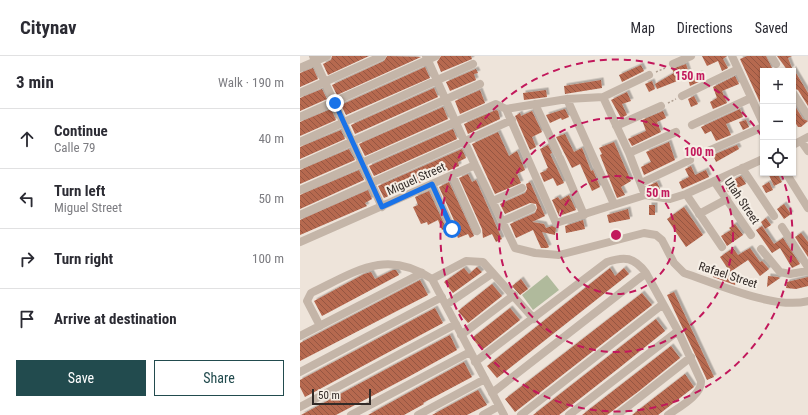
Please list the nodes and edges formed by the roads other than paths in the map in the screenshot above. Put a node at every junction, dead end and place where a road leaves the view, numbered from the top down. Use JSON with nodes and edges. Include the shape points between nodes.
{"nodes":[{"id":1,"x":327,"y":56,"type":"edge"},
{"id":2,"x":382,"y":56,"type":"edge"},
{"id":3,"x":436,"y":56,"type":"edge"},
{"id":4,"x":691,"y":56,"type":"edge"},
{"id":5,"x":732,"y":56,"type":"edge"},
{"id":6,"x":771,"y":56,"type":"edge"},
{"id":7,"x":315,"y":58,"type":"edge"},
{"id":8,"x":427,"y":58,"type":"edge"},
{"id":9,"x":473,"y":64,"type":"dead end"},
{"id":10,"x":673,"y":64,"type":"road end"},
{"id":11,"x":776,"y":64,"type":"dead end"},
{"id":12,"x":300,"y":68,"type":"edge"},
{"id":13,"x":738,"y":69,"type":"junction"},
{"id":14,"x":649,"y":75,"type":"road end"},
{"id":15,"x":436,"y":79,"type":"junction"},
{"id":16,"x":326,"y":82,"type":"junction"},
{"id":17,"x":480,"y":84,"type":"dead end"},
{"id":18,"x":300,"y":93,"type":"edge"},
{"id":19,"x":682,"y":96,"type":"road end"},
{"id":20,"x":603,"y":97,"type":"junction"},
{"id":21,"x":751,"y":98,"type":"junction"},
{"id":22,"x":796,"y":98,"type":"edge"},
{"id":23,"x":567,"y":99,"type":"junction"},
{"id":24,"x":446,"y":100,"type":"junction"},
{"id":25,"x":335,"y":103,"type":"junction"},
{"id":26,"x":535,"y":104,"type":"junction"},
{"id":27,"x":661,"y":106,"type":"road end"},
{"id":28,"x":506,"y":109,"type":"junction"},
{"id":29,"x":808,"y":116,"type":"edge"},
{"id":30,"x":300,"y":117,"type":"edge"},
{"id":31,"x":760,"y":118,"type":"edge"},
{"id":32,"x":512,"y":120,"type":"junction"},
{"id":33,"x":455,"y":121,"type":"junction"},
{"id":34,"x":343,"y":123,"type":"junction"},
{"id":35,"x":692,"y":125,"type":"dead end"},
{"id":36,"x":616,"y":126,"type":"junction"},
{"id":37,"x":760,"y":128,"type":"edge"},
{"id":38,"x":676,"y":132,"type":"dead end"},
{"id":39,"x":805,"y":139,"type":"edge"},
{"id":40,"x":300,"y":142,"type":"edge"},
{"id":41,"x":352,"y":142,"type":"junction"},
{"id":42,"x":464,"y":142,"type":"junction"},
{"id":43,"x":796,"y":144,"type":"edge"},
{"id":44,"x":808,"y":151,"type":"edge"},
{"id":45,"x":706,"y":152,"type":"dead end"},
{"id":46,"x":629,"y":153,"type":"junction"},
{"id":47,"x":690,"y":160,"type":"dead end"},
{"id":48,"x":760,"y":160,"type":"edge"},
{"id":49,"x":361,"y":163,"type":"junction"},
{"id":50,"x":300,"y":165,"type":"edge"},
{"id":51,"x":475,"y":165,"type":"junction"},
{"id":52,"x":742,"y":168,"type":"junction"},
{"id":53,"x":452,"y":175,"type":"junction"},
{"id":54,"x":788,"y":176,"type":"edge"},
{"id":55,"x":714,"y":181,"type":"junction"},
{"id":56,"x":641,"y":183,"type":"junction"},
{"id":57,"x":372,"y":184,"type":"junction"},
{"id":58,"x":432,"y":184,"type":"junction"},
{"id":59,"x":522,"y":188,"type":"dead end"},
{"id":60,"x":300,"y":190,"type":"edge"},
{"id":61,"x":686,"y":194,"type":"junction"},
{"id":62,"x":646,"y":195,"type":"junction"},
{"id":63,"x":727,"y":199,"type":"junction"},
{"id":64,"x":493,"y":201,"type":"junction"},
{"id":65,"x":614,"y":204,"type":"junction"},
{"id":66,"x":382,"y":207,"type":"junction"},
{"id":67,"x":532,"y":208,"type":"dead end"},
{"id":68,"x":808,"y":208,"type":"edge"},
{"id":69,"x":699,"y":214,"type":"junction"},
{"id":70,"x":300,"y":215,"type":"edge"},
{"id":71,"x":584,"y":215,"type":"junction"},
{"id":72,"x":774,"y":216,"type":"dead end"},
{"id":73,"x":503,"y":221,"type":"junction"},
{"id":74,"x":782,"y":227,"type":"dead end"},
{"id":75,"x":452,"y":229,"type":"dead end"},
{"id":76,"x":477,"y":231,"type":"dead end"},
{"id":77,"x":751,"y":234,"type":"dead end"},
{"id":78,"x":300,"y":242,"type":"edge"},
{"id":79,"x":722,"y":247,"type":"dead end"},
{"id":80,"x":761,"y":249,"type":"dead end"},
{"id":81,"x":808,"y":267,"type":"edge"},
{"id":82,"x":808,"y":271,"type":"edge"},
{"id":83,"x":422,"y":273,"type":"junction"},
{"id":84,"x":493,"y":273,"type":"junction"},
{"id":85,"x":646,"y":273,"type":"junction"},
{"id":86,"x":432,"y":279,"type":"junction"},
{"id":87,"x":514,"y":295,"type":"junction"},
{"id":88,"x":442,"y":297,"type":"junction"},
{"id":89,"x":808,"y":301,"type":"edge"},
{"id":90,"x":663,"y":304,"type":"junction"},
{"id":91,"x":446,"y":305,"type":"junction"},
{"id":92,"x":534,"y":319,"type":"junction"},
{"id":93,"x":456,"y":324,"type":"junction"},
{"id":94,"x":320,"y":326,"type":"junction"},
{"id":95,"x":678,"y":332,"type":"junction"},
{"id":96,"x":461,"y":335,"type":"junction"},
{"id":97,"x":300,"y":336,"type":"edge"},
{"id":98,"x":470,"y":352,"type":"junction"},
{"id":99,"x":691,"y":357,"type":"junction"},
{"id":100,"x":476,"y":362,"type":"junction"},
{"id":101,"x":300,"y":372,"type":"edge"},
{"id":102,"x":485,"y":379,"type":"junction"},
{"id":103,"x":492,"y":393,"type":"junction"},
{"id":104,"x":499,"y":406,"type":"junction"},
{"id":105,"x":300,"y":407,"type":"edge"},
{"id":106,"x":351,"y":415,"type":"edge"},
{"id":107,"x":418,"y":415,"type":"edge"},
{"id":108,"x":483,"y":415,"type":"edge"},
{"id":109,"x":504,"y":415,"type":"edge"},
{"id":110,"x":521,"y":415,"type":"edge"},
{"id":111,"x":569,"y":415,"type":"edge"},
{"id":112,"x":617,"y":415,"type":"edge"},
{"id":113,"x":668,"y":415,"type":"edge"}],
"edges":[{"from":1,"to":7,"type":"street"},
{"from":2,"to":16,"type":"street"},
{"from":3,"to":8,"type":"street"},
{"from":4,"to":10,"type":"street"},
{"from":5,"to":13,"type":"street"},
{"from":6,"to":11,"type":"street"},
{"from":7,"to":12,"type":"street"},
{"from":7,"to":16,"type":"street"},
{"from":8,"to":15,"type":"street","name":"Rafael Street"},
{"from":8,"to":25,"type":"street"},
{"from":9,"to":15,"type":"street"},
{"from":13,"to":19,"type":"street"},
{"from":13,"to":21,"type":"street"},
{"from":14,"to":20,"type":"street"},
{"from":15,"to":24,"type":"street","name":"Rafael Street"},
{"from":15,"to":34,"type":"street"},
{"from":16,"to":18,"type":"street"},
{"from":16,"to":25,"type":"street"},
{"from":17,"to":24,"type":"street"},
{"from":20,"to":23,"type":"street"},
{"from":20,"to":36,"type":"street"},
{"from":21,"to":31,"type":"street"},
{"from":21,"to":35,"type":"street"},
{"from":22,"to":29,"type":"street"},
{"from":23,"to":26,"type":"street"},
{"from":23,"to":65,"type":"street"},
{"from":24,"to":33,"type":"street","name":"Rafael Street"},
{"from":24,"to":41,"type":"street"},
{"from":25,"to":30,"type":"street"},
{"from":25,"to":34,"type":"street"},
{"from":26,"to":28,"type":"street"},
{"from":26,"to":71,"type":"street"},
{"from":27,"to":36,"type":"street"},
{"from":28,"to":32,"type":"street"},
{"from":28,"to":33,"type":"street","via":[[496,104]]},
{"from":32,"to":42,"type":"street"},
{"from":32,"to":71,"type":"street","via":[[556,223]]},
{"from":33,"to":42,"type":"street","name":"Rafael Street"},
{"from":33,"to":49,"type":"street"},
{"from":34,"to":40,"type":"street"},
{"from":34,"to":41,"type":"street"},
{"from":36,"to":46,"type":"street"},
{"from":37,"to":45,"type":"street"},
{"from":38,"to":46,"type":"street"},
{"from":39,"to":43,"type":"street"},
{"from":39,"to":44,"type":"street"},
{"from":41,"to":49,"type":"street"},
{"from":41,"to":50,"type":"street"},
{"from":42,"to":51,"type":"street","name":"Rafael Street"},
{"from":42,"to":57,"type":"street"},
{"from":46,"to":56,"type":"street"},
{"from":47,"to":56,"type":"street"},
{"from":48,"to":52,"type":"street"},
{"from":49,"to":57,"type":"street"},
{"from":49,"to":60,"type":"street"},
{"from":51,"to":53,"type":"street","name":"Miguel Street"},
{"from":51,"to":64,"type":"street","name":"Rafael Street"},
{"from":52,"to":55,"type":"street"},
{"from":52,"to":72,"type":"street"},
{"from":53,"to":58,"type":"street","name":"Miguel Street"},
{"from":53,"to":76,"type":"street"},
{"from":54,"to":68,"type":"street"},
{"from":55,"to":61,"type":"street"},
{"from":55,"to":63,"type":"street","name":"Utah Street"},
{"from":56,"to":62,"type":"street"},
{"from":57,"to":66,"type":"street"},
{"from":57,"to":70,"type":"street"},
{"from":58,"to":66,"type":"street","name":"Miguel Street"},
{"from":58,"to":75,"type":"street"},
{"from":59,"to":64,"type":"street"},
{"from":61,"to":62,"type":"street","via":[[670,199]]},
{"from":61,"to":69,"type":"street"},
{"from":62,"to":65,"type":"street"},
{"from":63,"to":69,"type":"street"},
{"from":63,"to":77,"type":"street","name":"Utah Street"},
{"from":64,"to":73,"type":"street","name":"Rafael Street"},
{"from":65,"to":71,"type":"street"},
{"from":66,"to":78,"type":"street","name":"Miguel Street"},
{"from":67,"to":73,"type":"street"},
{"from":69,"to":79,"type":"street"},
{"from":73,"to":89,"type":"street","name":"Rafael Street","via":[[516,248],[535,253],[559,255],[644,232],[656,235],[667,248],[674,263],[684,273],[771,301]]},
{"from":74,"to":81,"type":"street"},
{"from":80,"to":82,"type":"street","via":[[780,272],[790,274]]},
{"from":83,"to":86,"type":"street"},
{"from":83,"to":94,"type":"street"},
{"from":83,"to":94,"type":"street","via":[[398,264],[385,263],[365,268],[311,293],[307,301]]},
{"from":84,"to":86,"type":"street","via":[[483,262],[471,260],[457,264]]},
{"from":84,"to":87,"type":"street"},
{"from":84,"to":91,"type":"street"},
{"from":85,"to":90,"type":"street"},
{"from":85,"to":92,"type":"street","via":[[640,265],[630,259],[620,257],[606,262]]},
{"from":85,"to":103,"type":"street"},
{"from":86,"to":88,"type":"street"},
{"from":87,"to":92,"type":"street"},
{"from":87,"to":96,"type":"street"},
{"from":88,"to":91,"type":"street"},
{"from":88,"to":101,"type":"street"},
{"from":90,"to":95,"type":"street"},
{"from":90,"to":110,"type":"street"},
{"from":91,"to":93,"type":"street"},
{"from":92,"to":100,"type":"street"},
{"from":93,"to":96,"type":"street"},
{"from":93,"to":105,"type":"street"},
{"from":94,"to":97,"type":"street"},
{"from":95,"to":99,"type":"street"},
{"from":95,"to":111,"type":"street"},
{"from":96,"to":98,"type":"street"},
{"from":98,"to":100,"type":"street"},
{"from":98,"to":106,"type":"street"},
{"from":99,"to":112,"type":"street"},
{"from":99,"to":113,"type":"street","via":[[702,381],[702,387]]},
{"from":100,"to":102,"type":"street"},
{"from":102,"to":103,"type":"street"},
{"from":102,"to":107,"type":"street"},
{"from":103,"to":104,"type":"street"},
{"from":104,"to":108,"type":"street"},
{"from":104,"to":109,"type":"street"}]}
